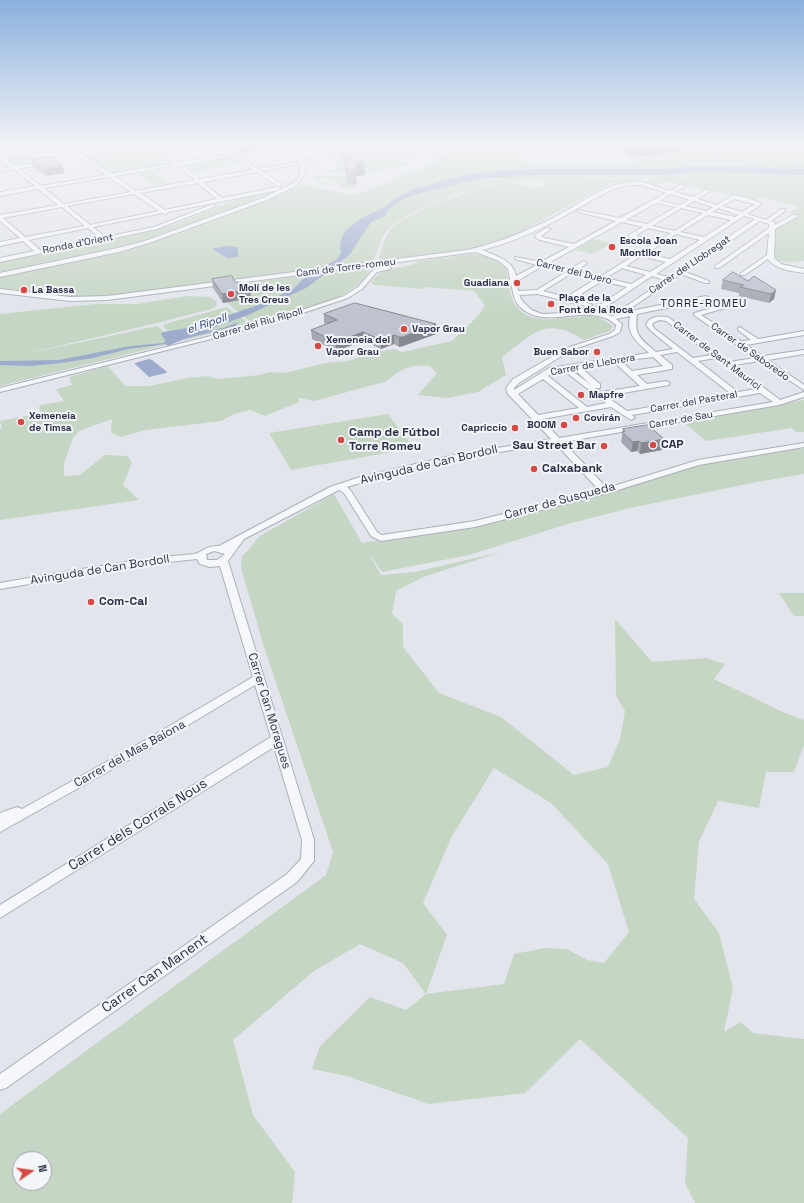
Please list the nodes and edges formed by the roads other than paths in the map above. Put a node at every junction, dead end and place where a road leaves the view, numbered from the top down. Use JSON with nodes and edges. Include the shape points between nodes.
{"nodes":[{"id":1,"x":58,"y":202,"type":"edge"},
{"id":2,"x":78,"y":202,"type":"edge"},
{"id":3,"x":148,"y":202,"type":"edge"},
{"id":4,"x":217,"y":202,"type":"edge"},
{"id":5,"x":220,"y":202,"type":"edge"},
{"id":6,"x":256,"y":202,"type":"edge"},
{"id":7,"x":585,"y":202,"type":"edge"},
{"id":8,"x":596,"y":202,"type":"edge"},
{"id":9,"x":653,"y":202,"type":"edge"},
{"id":10,"x":660,"y":202,"type":"edge"},
{"id":11,"x":689,"y":202,"type":"edge"},
{"id":12,"x":705,"y":202,"type":"edge"},
{"id":13,"x":725,"y":202,"type":"edge"},
{"id":14,"x":754,"y":202,"type":"edge"},
{"id":15,"x":212,"y":204,"type":"junction"},
{"id":16,"x":62,"y":205,"type":"junction"},
{"id":17,"x":718,"y":206,"type":"junction"},
{"id":18,"x":681,"y":207,"type":"junction"},
{"id":19,"x":783,"y":210,"type":"dead end"},
{"id":20,"x":580,"y":211,"type":"junction"},
{"id":21,"x":163,"y":212,"type":"junction"},
{"id":22,"x":708,"y":212,"type":"junction"},
{"id":23,"x":743,"y":214,"type":"junction"},
{"id":24,"x":795,"y":216,"type":"dead end"},
{"id":25,"x":0,"y":217,"type":"edge"},
{"id":26,"x":736,"y":218,"type":"junction"},
{"id":27,"x":759,"y":218,"type":"junction"},
{"id":28,"x":620,"y":220,"type":"junction"},
{"id":29,"x":177,"y":221,"type":"junction"},
{"id":30,"x":770,"y":225,"type":"junction"},
{"id":31,"x":89,"y":226,"type":"junction"},
{"id":32,"x":647,"y":226,"type":"junction"},
{"id":33,"x":676,"y":233,"type":"junction"},
{"id":34,"x":23,"y":239,"type":"junction"},
{"id":35,"x":105,"y":239,"type":"junction"},
{"id":36,"x":704,"y":239,"type":"junction"},
{"id":37,"x":660,"y":243,"type":"junction"},
{"id":38,"x":0,"y":244,"type":"edge"},
{"id":39,"x":574,"y":246,"type":"junction"},
{"id":40,"x":477,"y":250,"type":"junction"},
{"id":41,"x":39,"y":252,"type":"junction"},
{"id":42,"x":640,"y":254,"type":"junction"},
{"id":43,"x":769,"y":256,"type":"junction"},
{"id":44,"x":517,"y":258,"type":"dead end"},
{"id":45,"x":0,"y":259,"type":"edge"},
{"id":46,"x":408,"y":260,"type":"junction"},
{"id":47,"x":669,"y":262,"type":"junction"},
{"id":48,"x":584,"y":263,"type":"dead end"},
{"id":49,"x":543,"y":264,"type":"junction"},
{"id":50,"x":620,"y":266,"type":"junction"},
{"id":51,"x":717,"y":267,"type":"dead end"},
{"id":52,"x":571,"y":271,"type":"junction"},
{"id":53,"x":804,"y":271,"type":"edge"},
{"id":54,"x":680,"y":272,"type":"junction"},
{"id":55,"x":650,"y":274,"type":"junction"},
{"id":56,"x":743,"y":274,"type":"dead end"},
{"id":57,"x":0,"y":275,"type":"edge"},
{"id":58,"x":600,"y":278,"type":"junction"},
{"id":59,"x":670,"y":278,"type":"junction"},
{"id":60,"x":512,"y":281,"type":"junction"},
{"id":61,"x":707,"y":282,"type":"dead end"},
{"id":62,"x":631,"y":286,"type":"junction"},
{"id":63,"x":0,"y":291,"type":"edge"},
{"id":64,"x":515,"y":292,"type":"junction"},
{"id":65,"x":538,"y":292,"type":"junction"},
{"id":66,"x":568,"y":299,"type":"junction"},
{"id":67,"x":589,"y":305,"type":"dead end"},
{"id":68,"x":622,"y":313,"type":"junction"},
{"id":69,"x":634,"y":313,"type":"junction"},
{"id":70,"x":590,"y":314,"type":"junction"},
{"id":71,"x":610,"y":318,"type":"junction"},
{"id":72,"x":740,"y":329,"type":"dead end"},
{"id":73,"x":804,"y":333,"type":"edge"},
{"id":74,"x":757,"y":341,"type":"junction"},
{"id":75,"x":738,"y":344,"type":"junction"},
{"id":76,"x":679,"y":350,"type":"junction"},
{"id":77,"x":804,"y":352,"type":"edge"},
{"id":78,"x":793,"y":353,"type":"junction"},
{"id":79,"x":654,"y":354,"type":"junction"},
{"id":80,"x":717,"y":356,"type":"junction"},
{"id":81,"x":759,"y":359,"type":"junction"},
{"id":82,"x":615,"y":360,"type":"junction"},
{"id":83,"x":692,"y":360,"type":"junction"},
{"id":84,"x":804,"y":361,"type":"edge"},
{"id":85,"x":728,"y":364,"type":"junction"},
{"id":86,"x":576,"y":366,"type":"junction"},
{"id":87,"x":564,"y":368,"type":"junction"},
{"id":88,"x":649,"y":371,"type":"junction"},
{"id":89,"x":630,"y":374,"type":"junction"},
{"id":90,"x":543,"y":375,"type":"junction"},
{"id":91,"x":646,"y":387,"type":"junction"},
{"id":92,"x":804,"y":388,"type":"edge"},
{"id":93,"x":0,"y":390,"type":"edge"},
{"id":94,"x":762,"y":390,"type":"junction"},
{"id":95,"x":513,"y":394,"type":"junction"},
{"id":96,"x":602,"y":394,"type":"junction"},
{"id":97,"x":804,"y":394,"type":"edge"},
{"id":98,"x":737,"y":395,"type":"junction"},
{"id":99,"x":804,"y":399,"type":"edge"},
{"id":100,"x":779,"y":403,"type":"junction"},
{"id":101,"x":614,"y":404,"type":"junction"},
{"id":102,"x":585,"y":409,"type":"junction"},
{"id":103,"x":626,"y":414,"type":"junction"},
{"id":104,"x":536,"y":418,"type":"junction"},
{"id":105,"x":641,"y":427,"type":"junction"},
{"id":106,"x":557,"y":441,"type":"junction"},
{"id":107,"x":804,"y":445,"type":"edge"},
{"id":108,"x":340,"y":487,"type":"junction"},
{"id":109,"x":605,"y":491,"type":"junction"},
{"id":110,"x":242,"y":537,"type":"junction"},
{"id":111,"x":221,"y":548,"type":"junction"},
{"id":112,"x":200,"y":556,"type":"junction"},
{"id":113,"x":226,"y":558,"type":"junction"},
{"id":114,"x":0,"y":586,"type":"edge"},
{"id":115,"x":258,"y":679,"type":"junction"},
{"id":116,"x":276,"y":739,"type":"junction"},
{"id":117,"x":45,"y":801,"type":"junction"},
{"id":118,"x":0,"y":818,"type":"edge"},
{"id":119,"x":0,"y":827,"type":"edge"},
{"id":120,"x":307,"y":861,"type":"joint"},
{"id":121,"x":0,"y":912,"type":"edge"},
{"id":122,"x":0,"y":1083,"type":"edge"}],
"edges":[{"from":1,"to":16,"type":"street"},
{"from":2,"to":16,"type":"street"},
{"from":3,"to":21,"type":"street"},
{"from":4,"to":15,"type":"street"},
{"from":5,"to":15,"type":"street","name":"Ronda d'Orient"},
{"from":6,"to":57,"type":"street","via":[[133,246]]},
{"from":7,"to":40,"type":"street","name":"Camí de Torre-romeu","via":[[522,236]]},
{"from":8,"to":20,"type":"street"},
{"from":9,"to":28,"type":"street"},
{"from":10,"to":18,"type":"street"},
{"from":11,"to":18,"type":"street"},
{"from":12,"to":17,"type":"street"},
{"from":13,"to":17,"type":"street"},
{"from":14,"to":23,"type":"street","via":[[758,204]]},
{"from":15,"to":21,"type":"street"},
{"from":15,"to":29,"type":"street","name":"Ronda d'Orient"},
{"from":16,"to":25,"type":"street"},
{"from":16,"to":31,"type":"street"},
{"from":17,"to":22,"type":"street"},
{"from":17,"to":23,"type":"street"},
{"from":18,"to":22,"type":"street"},
{"from":18,"to":32,"type":"street"},
{"from":19,"to":30,"type":"street"},
{"from":20,"to":28,"type":"street"},
{"from":20,"to":39,"type":"street","via":[[537,236]]},
{"from":21,"to":29,"type":"street"},
{"from":21,"to":31,"type":"street"},
{"from":22,"to":26,"type":"street"},
{"from":22,"to":33,"type":"street"},
{"from":23,"to":26,"type":"street"},
{"from":23,"to":27,"type":"street"},
{"from":24,"to":30,"type":"street"},
{"from":25,"to":34,"type":"street"},
{"from":26,"to":36,"type":"street"},
{"from":27,"to":30,"type":"street"},
{"from":27,"to":54,"type":"street","name":"Carrer del Llobregat"},
{"from":28,"to":32,"type":"street"},
{"from":28,"to":39,"type":"street"},
{"from":29,"to":35,"type":"street","name":"Ronda d'Orient"},
{"from":30,"to":43,"type":"street"},
{"from":30,"to":51,"type":"street"},
{"from":31,"to":34,"type":"street"},
{"from":31,"to":35,"type":"street"},
{"from":32,"to":33,"type":"street"},
{"from":32,"to":37,"type":"street","via":[[631,236]]},
{"from":33,"to":36,"type":"street"},
{"from":33,"to":37,"type":"street"},
{"from":34,"to":38,"type":"street"},
{"from":34,"to":41,"type":"street"},
{"from":35,"to":41,"type":"street","name":"Ronda d'Orient"},
{"from":36,"to":47,"type":"street"},
{"from":37,"to":42,"type":"street"},
{"from":39,"to":49,"type":"street"},
{"from":40,"to":46,"type":"street","name":"Camí de Torre-romeu"},
{"from":40,"to":60,"type":"street","via":[[501,260],[511,268]]},
{"from":41,"to":45,"type":"street","name":"Ronda d'Orient"},
{"from":42,"to":47,"type":"street"},
{"from":42,"to":50,"type":"street"},
{"from":43,"to":53,"type":"street","via":[[773,263],[779,266]]},
{"from":43,"to":56,"type":"street"},
{"from":44,"to":49,"type":"street","name":"Carrer del Duero"},
{"from":46,"to":63,"type":"street","name":"Camí de Torre-romeu","via":[[98,299],[57,298]]},
{"from":46,"to":93,"type":"street","name":"Carrer del Riu Ripoll","via":[[409,264],[375,272],[360,288],[346,297],[292,315]]},
{"from":47,"to":55,"type":"street"},
{"from":48,"to":52,"type":"street"},
{"from":49,"to":52,"type":"street","name":"Carrer del Duero"},
{"from":49,"to":60,"type":"street"},
{"from":50,"to":55,"type":"street"},
{"from":50,"to":58,"type":"street"},
{"from":52,"to":58,"type":"street","name":"Carrer del Duero"},
{"from":52,"to":65,"type":"street"},
{"from":54,"to":59,"type":"street","name":"Carrer del Llobregat"},
{"from":54,"to":61,"type":"street"},
{"from":55,"to":59,"type":"street"},
{"from":55,"to":62,"type":"street"},
{"from":58,"to":62,"type":"street","name":"Carrer del Duero"},
{"from":58,"to":66,"type":"street"},
{"from":59,"to":68,"type":"street","name":"Carrer del Llobregat"},
{"from":60,"to":64,"type":"street"},
{"from":62,"to":70,"type":"street"},
{"from":64,"to":65,"type":"street"},
{"from":64,"to":70,"type":"street","via":[[518,302],[536,314]]},
{"from":65,"to":66,"type":"street"},
{"from":66,"to":67,"type":"street"},
{"from":68,"to":69,"type":"street"},
{"from":68,"to":71,"type":"street","name":"Carrer del Llobregat"},
{"from":69,"to":75,"type":"street","name":"Carrer de Saboredo","via":[[706,298],[722,308],[696,314]]},
{"from":69,"to":79,"type":"street","via":[[631,321],[633,332]]},
{"from":70,"to":71,"type":"street"},
{"from":71,"to":95,"type":"street","via":[[619,324],[618,331],[578,345],[513,383],[510,388]]},
{"from":72,"to":74,"type":"street"},
{"from":73,"to":74,"type":"street"},
{"from":74,"to":75,"type":"street"},
{"from":75,"to":81,"type":"street","name":"Carrer de Saboredo"},
{"from":76,"to":79,"type":"street","name":"Carrer de Llebrera"},
{"from":76,"to":80,"type":"street","name":"Carrer de Sant Maurici","via":[[653,330],[649,326],[650,322],[658,318],[668,319]]},
{"from":76,"to":83,"type":"street"},
{"from":77,"to":78,"type":"street"},
{"from":78,"to":81,"type":"street"},
{"from":78,"to":84,"type":"street"},
{"from":79,"to":82,"type":"street","name":"Carrer de Llebrera"},
{"from":79,"to":88,"type":"street","via":[[669,367]]},
{"from":80,"to":83,"type":"street"},
{"from":80,"to":85,"type":"street","name":"Carrer de Sant Maurici"},
{"from":81,"to":85,"type":"street"},
{"from":81,"to":92,"type":"street","name":"Carrer de Saboredo"},
{"from":82,"to":86,"type":"street","name":"Carrer de Llebrera"},
{"from":82,"to":89,"type":"street"},
{"from":83,"to":98,"type":"street"},
{"from":85,"to":94,"type":"street","name":"Carrer de Sant Maurici"},
{"from":86,"to":87,"type":"street","name":"Carrer de Llebrera"},
{"from":86,"to":96,"type":"street"},
{"from":87,"to":90,"type":"street","name":"Carrer de Llebrera"},
{"from":87,"to":96,"type":"street"},
{"from":88,"to":89,"type":"street"},
{"from":88,"to":91,"type":"street","via":[[666,383]]},
{"from":89,"to":91,"type":"street"},
{"from":90,"to":95,"type":"street","name":"Carrer de Llebrera"},
{"from":90,"to":102,"type":"street"},
{"from":91,"to":96,"type":"street"},
{"from":94,"to":98,"type":"street","name":"Carrer del Pasteral"},
{"from":94,"to":100,"type":"street","name":"Carrer de Sant Maurici"},
{"from":95,"to":104,"type":"street"},
{"from":96,"to":101,"type":"street"},
{"from":97,"to":100,"type":"street","name":"Carrer de Sau"},
{"from":98,"to":103,"type":"street","name":"Carrer del Pasteral"},
{"from":99,"to":100,"type":"street"},
{"from":100,"to":105,"type":"street","name":"Carrer de Sau"},
{"from":101,"to":102,"type":"street"},
{"from":101,"to":103,"type":"street"},
{"from":102,"to":104,"type":"street"},
{"from":103,"to":105,"type":"street"},
{"from":104,"to":106,"type":"street"},
{"from":105,"to":106,"type":"street","name":"Carrer de Sau"},
{"from":106,"to":108,"type":"street","name":"Avinguda de Can Bordoll","via":[[450,458]]},
{"from":106,"to":109,"type":"street"},
{"from":107,"to":109,"type":"street","name":"Carrer de Susqueda","via":[[698,463]]},
{"from":108,"to":109,"type":"street","name":"Carrer de Susqueda","via":[[347,491],[374,534],[381,538],[475,524]]},
{"from":108,"to":110,"type":"street","name":"Avinguda de Can Bordoll"},
{"from":110,"to":111,"type":"street","name":"Avinguda de Can Bordoll"},
{"from":110,"to":113,"type":"street","name":"Avinguda de Can Bordoll"},
{"from":111,"to":112,"type":"street","name":"Avinguda de Can Bordoll","via":[[206,550]]},
{"from":111,"to":113,"type":"street","via":[[226,550]]},
{"from":112,"to":113,"type":"street","via":[[203,562],[210,564]]},
{"from":112,"to":114,"type":"street","name":"Avinguda de Can Bordoll","via":[[149,561]]},
{"from":113,"to":115,"type":"street","name":"Carrer Can Moragues"},
{"from":115,"to":116,"type":"street","name":"Carrer Can Moragues"},
{"from":115,"to":117,"type":"street","name":"Carrer del Mas Baiona"},
{"from":116,"to":120,"type":"street","name":"Carrer Can Moragues","via":[[308,840]]},
{"from":116,"to":121,"type":"street","name":"Carrer dels Corrals Nous"},
{"from":117,"to":118,"type":"street"},
{"from":117,"to":119,"type":"street","name":"Carrer del Mas Baiona"},
{"from":120,"to":122,"type":"street","name":"Carrer Can Manent","via":[[292,878]]}]}
